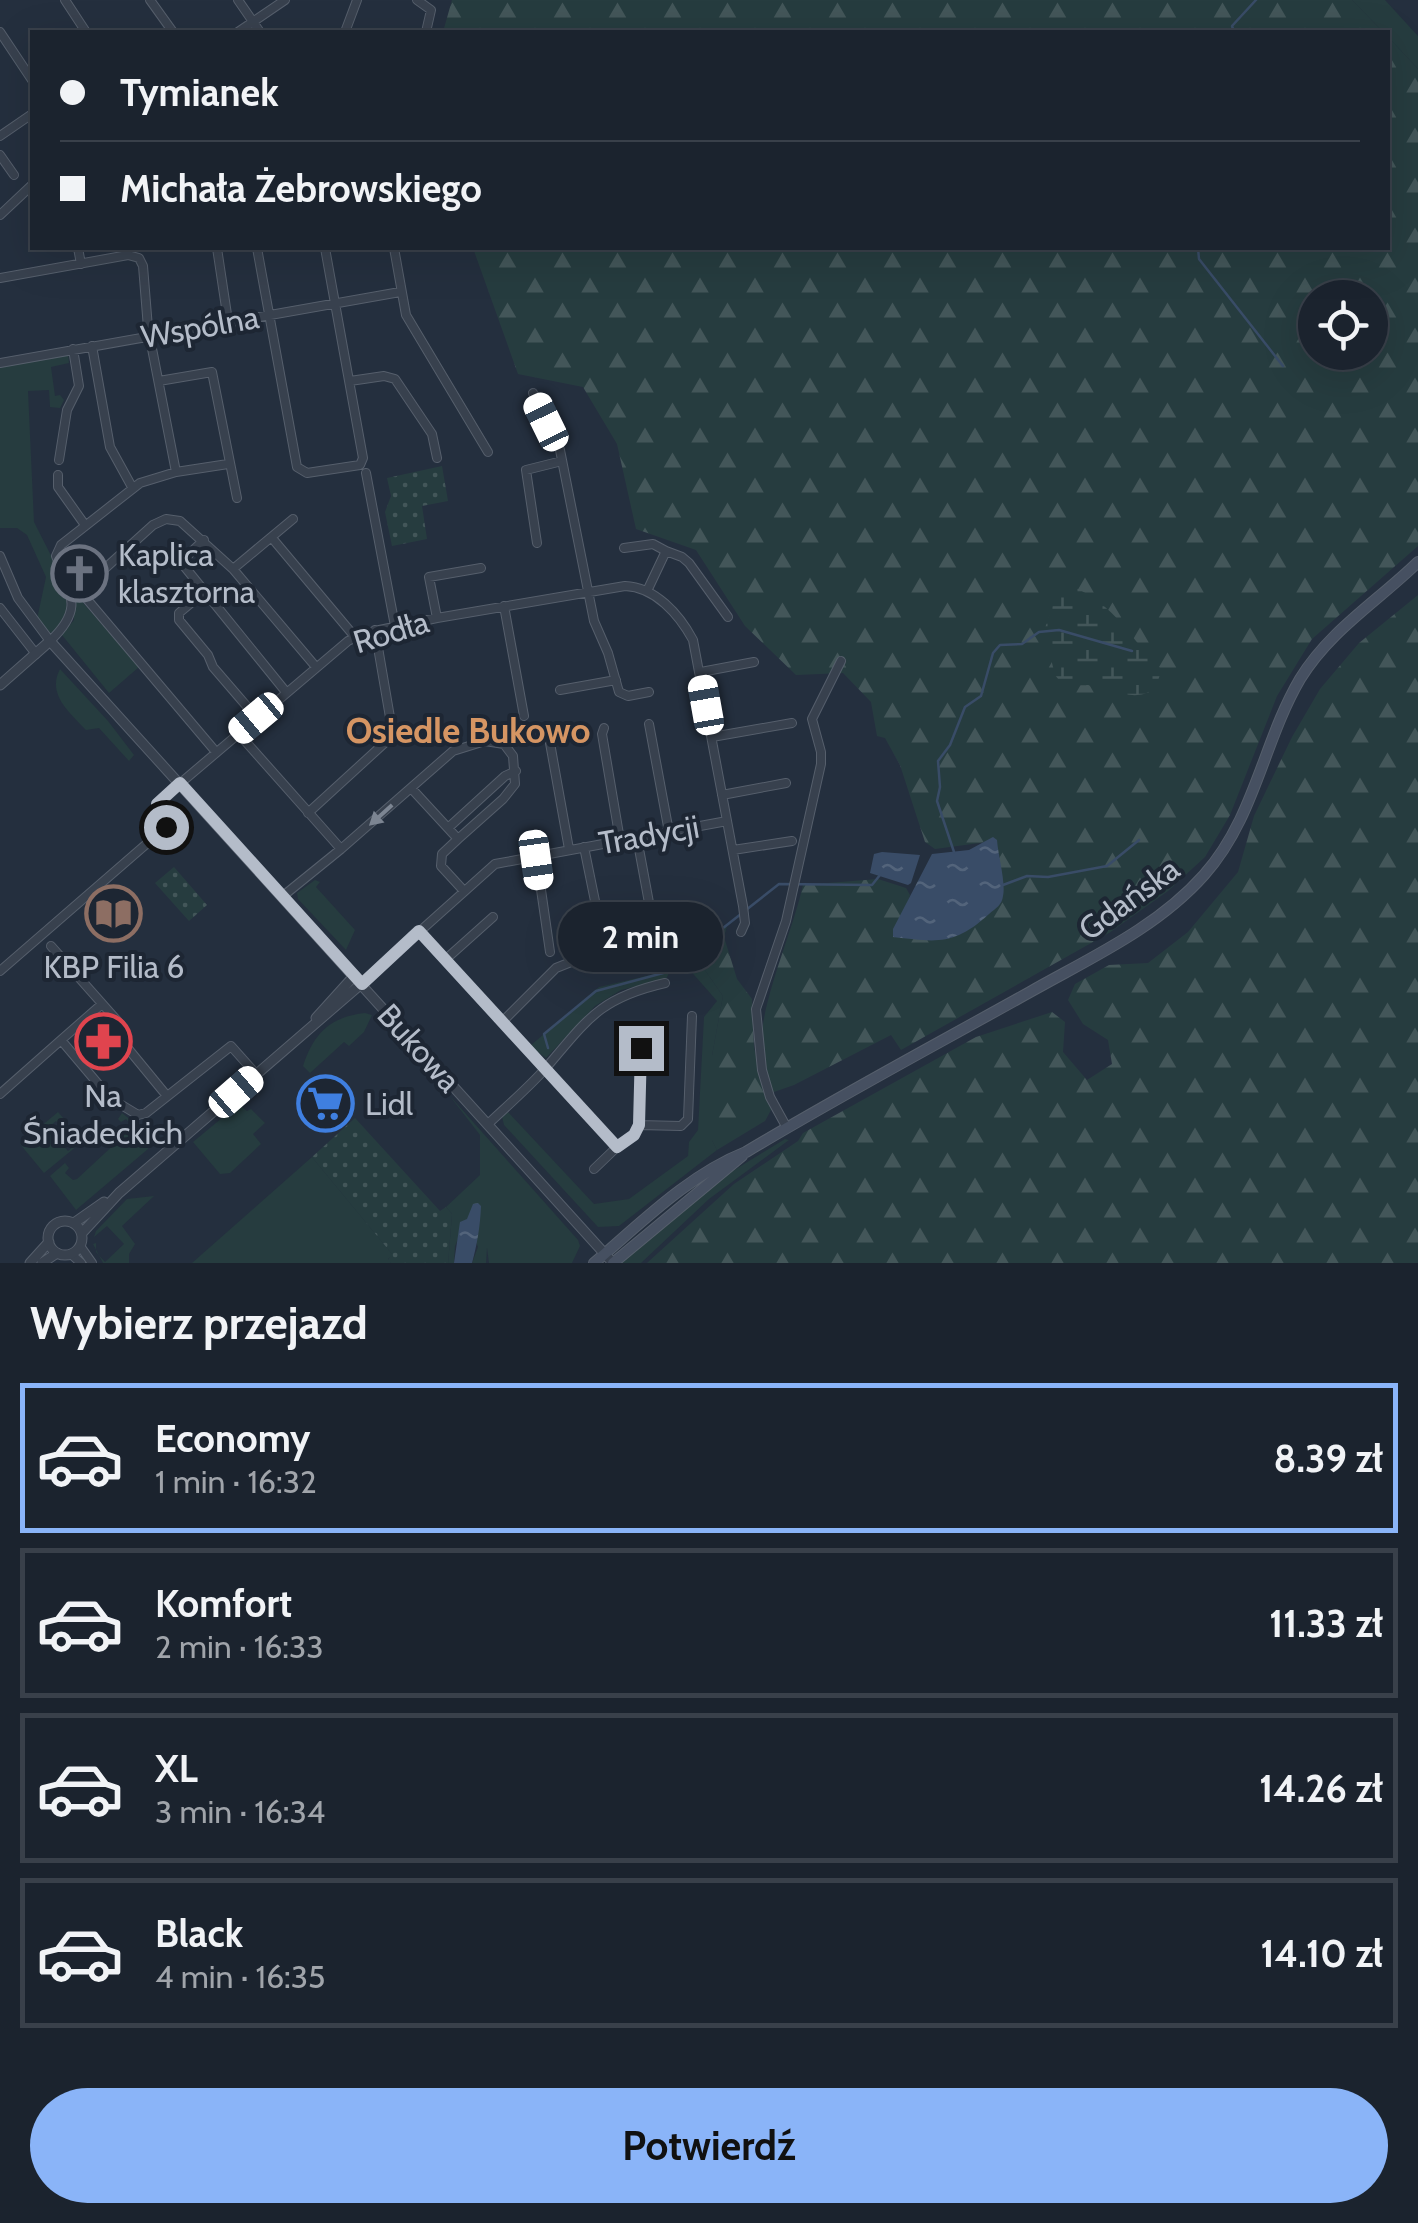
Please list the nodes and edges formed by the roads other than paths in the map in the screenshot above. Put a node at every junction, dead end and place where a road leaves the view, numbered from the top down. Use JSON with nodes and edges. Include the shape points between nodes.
{"nodes":[{"id":1,"x":64,"y":0,"type":"edge"},
{"id":2,"x":150,"y":0,"type":"edge"},
{"id":3,"x":238,"y":0,"type":"edge"},
{"id":4,"x":285,"y":0,"type":"edge"},
{"id":5,"x":357,"y":0,"type":"edge"},
{"id":6,"x":417,"y":0,"type":"edge"},
{"id":7,"x":253,"y":22,"type":"junction"},
{"id":8,"x":85,"y":30,"type":"edge"},
{"id":9,"x":172,"y":30,"type":"edge"},
{"id":10,"x":241,"y":30,"type":"edge"},
{"id":11,"x":259,"y":30,"type":"edge"},
{"id":12,"x":346,"y":30,"type":"edge"},
{"id":13,"x":426,"y":30,"type":"edge"},
{"id":14,"x":0,"y":32,"type":"edge"},
{"id":15,"x":30,"y":77,"type":"edge"},
{"id":16,"x":30,"y":115,"type":"edge"},
{"id":17,"x":0,"y":136,"type":"edge"},
{"id":18,"x":0,"y":155,"type":"edge"},
{"id":19,"x":14,"y":176,"type":"dead end"},
{"id":20,"x":30,"y":187,"type":"edge"},
{"id":21,"x":0,"y":215,"type":"edge"},
{"id":22,"x":78,"y":250,"type":"edge"},
{"id":23,"x":217,"y":250,"type":"edge"},
{"id":24,"x":257,"y":250,"type":"edge"},
{"id":25,"x":325,"y":250,"type":"edge"},
{"id":26,"x":394,"y":250,"type":"edge"},
{"id":27,"x":81,"y":264,"type":"junction"},
{"id":28,"x":0,"y":278,"type":"edge"},
{"id":29,"x":400,"y":292,"type":"junction"},
{"id":30,"x":336,"y":303,"type":"junction"},
{"id":31,"x":269,"y":315,"type":"junction"},
{"id":32,"x":228,"y":321,"type":"junction"},
{"id":33,"x":149,"y":335,"type":"junction"},
{"id":34,"x":92,"y":346,"type":"junction"},
{"id":35,"x":73,"y":349,"type":"junction"},
{"id":36,"x":0,"y":362,"type":"edge"},
{"id":37,"x":159,"y":382,"type":"junction"},
{"id":38,"x":350,"y":382,"type":"junction"},
{"id":39,"x":533,"y":393,"type":"dead end"},
{"id":40,"x":488,"y":452,"type":"dead end"},
{"id":41,"x":437,"y":458,"type":"dead end"},
{"id":42,"x":59,"y":460,"type":"dead end"},
{"id":43,"x":562,"y":460,"type":"junction"},
{"id":44,"x":228,"y":464,"type":"junction"},
{"id":45,"x":363,"y":469,"type":"junction"},
{"id":46,"x":176,"y":472,"type":"junction"},
{"id":47,"x":58,"y":475,"type":"dead end"},
{"id":48,"x":132,"y":488,"type":"junction"},
{"id":49,"x":237,"y":498,"type":"dead end"},
{"id":50,"x":293,"y":519,"type":"dead end"},
{"id":51,"x":84,"y":525,"type":"junction"},
{"id":52,"x":272,"y":538,"type":"junction"},
{"id":53,"x":204,"y":540,"type":"junction"},
{"id":54,"x":537,"y":544,"type":"dead end"},
{"id":55,"x":624,"y":548,"type":"dead end"},
{"id":56,"x":666,"y":550,"type":"junction"},
{"id":57,"x":0,"y":556,"type":"edge"},
{"id":58,"x":1418,"y":562,"type":"edge"},
{"id":59,"x":481,"y":568,"type":"dead end"},
{"id":60,"x":233,"y":569,"type":"junction"},
{"id":61,"x":648,"y":589,"type":"junction"},
{"id":62,"x":589,"y":590,"type":"junction"},
{"id":63,"x":203,"y":593,"type":"junction"},
{"id":64,"x":504,"y":606,"type":"junction"},
{"id":65,"x":0,"y":608,"type":"edge"},
{"id":66,"x":728,"y":617,"type":"dead end"},
{"id":67,"x":437,"y":618,"type":"junction"},
{"id":68,"x":395,"y":626,"type":"junction"},
{"id":69,"x":375,"y":630,"type":"junction"},
{"id":70,"x":355,"y":636,"type":"junction"},
{"id":71,"x":50,"y":642,"type":"junction"},
{"id":72,"x":36,"y":654,"type":"junction"},
{"id":73,"x":841,"y":661,"type":"dead end"},
{"id":74,"x":754,"y":662,"type":"dead end"},
{"id":75,"x":316,"y":667,"type":"junction"},
{"id":76,"x":701,"y":672,"type":"junction"},
{"id":77,"x":616,"y":680,"type":"junction"},
{"id":78,"x":0,"y":685,"type":"edge"},
{"id":79,"x":560,"y":690,"type":"dead end"},
{"id":80,"x":286,"y":692,"type":"junction"},
{"id":81,"x":648,"y":692,"type":"dead end"},
{"id":82,"x":524,"y":716,"type":"dead end"},
{"id":83,"x":256,"y":718,"type":"junction"},
{"id":84,"x":792,"y":723,"type":"dead end"},
{"id":85,"x":649,"y":724,"type":"dead end"},
{"id":86,"x":604,"y":728,"type":"dead end"},
{"id":87,"x":238,"y":733,"type":"junction"},
{"id":88,"x":712,"y":738,"type":"junction"},
{"id":89,"x":550,"y":743,"type":"dead end"},
{"id":90,"x":216,"y":752,"type":"junction"},
{"id":91,"x":516,"y":771,"type":"junction"},
{"id":92,"x":180,"y":783,"type":"junction"},
{"id":93,"x":786,"y":784,"type":"dead end"},
{"id":94,"x":411,"y":788,"type":"junction"},
{"id":95,"x":722,"y":795,"type":"junction"},
{"id":96,"x":308,"y":812,"type":"junction"},
{"id":97,"x":727,"y":821,"type":"junction"},
{"id":98,"x":448,"y":828,"type":"junction"},
{"id":99,"x":669,"y":832,"type":"junction"},
{"id":100,"x":637,"y":838,"type":"junction"},
{"id":101,"x":458,"y":840,"type":"junction"},
{"id":102,"x":620,"y":840,"type":"junction"},
{"id":103,"x":792,"y":840,"type":"dead end"},
{"id":104,"x":584,"y":847,"type":"junction"},
{"id":105,"x":342,"y":850,"type":"junction"},
{"id":106,"x":569,"y":850,"type":"junction"},
{"id":107,"x":733,"y":850,"type":"junction"},
{"id":108,"x":538,"y":852,"type":"junction"},
{"id":109,"x":464,"y":890,"type":"junction"},
{"id":110,"x":283,"y":896,"type":"junction"},
{"id":111,"x":494,"y":917,"type":"dead end"},
{"id":112,"x":419,"y":931,"type":"junction"},
{"id":113,"x":742,"y":932,"type":"dead end"},
{"id":114,"x":51,"y":946,"type":"dead end"},
{"id":115,"x":550,"y":952,"type":"dead end"},
{"id":116,"x":446,"y":959,"type":"junction"},
{"id":117,"x":660,"y":962,"type":"dead end"},
{"id":118,"x":0,"y":971,"type":"edge"},
{"id":119,"x":358,"y":980,"type":"junction"},
{"id":120,"x":665,"y":983,"type":"dead end"},
{"id":121,"x":102,"y":1004,"type":"junction"},
{"id":122,"x":692,"y":1016,"type":"dead end"},
{"id":123,"x":502,"y":1022,"type":"junction"},
{"id":124,"x":60,"y":1040,"type":"junction"},
{"id":125,"x":641,"y":1048,"type":"dead end"},
{"id":126,"x":545,"y":1070,"type":"junction"},
{"id":127,"x":256,"y":1074,"type":"junction"},
{"id":128,"x":0,"y":1094,"type":"edge"},
{"id":129,"x":168,"y":1096,"type":"junction"},
{"id":130,"x":488,"y":1124,"type":"junction"},
{"id":131,"x":639,"y":1125,"type":"junction"},
{"id":132,"x":787,"y":1128,"type":"junction"},
{"id":133,"x":617,"y":1147,"type":"junction"},
{"id":134,"x":594,"y":1169,"type":"dead end"},
{"id":135,"x":119,"y":1193,"type":"junction"},
{"id":136,"x":74,"y":1223,"type":"junction"},
{"id":137,"x":82,"y":1233,"type":"junction"},
{"id":138,"x":49,"y":1242,"type":"junction"},
{"id":139,"x":80,"y":1246,"type":"junction"},
{"id":140,"x":57,"y":1253,"type":"junction"},
{"id":141,"x":70,"y":1254,"type":"junction"},
{"id":142,"x":609,"y":1258,"type":"edge"},
{"id":143,"x":30,"y":1263,"type":"edge"},
{"id":144,"x":42,"y":1263,"type":"edge"},
{"id":145,"x":82,"y":1263,"type":"edge"},
{"id":146,"x":92,"y":1263,"type":"edge"},
{"id":147,"x":594,"y":1263,"type":"edge"}],
"edges":[{"from":1,"to":8,"type":"street"},
{"from":2,"to":9,"type":"street"},
{"from":3,"to":7,"type":"street"},
{"from":4,"to":7,"type":"street"},
{"from":5,"to":12,"type":"street"},
{"from":6,"to":13,"type":"street","via":[[431,10]]},
{"from":7,"to":10,"type":"street"},
{"from":7,"to":11,"type":"street"},
{"from":14,"to":15,"type":"street"},
{"from":16,"to":17,"type":"street"},
{"from":18,"to":19,"type":"street"},
{"from":20,"to":21,"type":"street"},
{"from":22,"to":27,"type":"street"},
{"from":23,"to":32,"type":"street"},
{"from":24,"to":31,"type":"street"},
{"from":25,"to":30,"type":"street"},
{"from":26,"to":29,"type":"street"},
{"from":27,"to":28,"type":"street"},
{"from":27,"to":33,"type":"street","via":[[139,258]]},
{"from":29,"to":30,"type":"street","name":"Wspólna"},
{"from":29,"to":40,"type":"street","via":[[414,333]]},
{"from":30,"to":31,"type":"street","name":"Wspólna"},
{"from":30,"to":38,"type":"street"},
{"from":31,"to":32,"type":"street","name":"Wspólna"},
{"from":31,"to":45,"type":"street","via":[[297,467],[307,474]]},
{"from":32,"to":33,"type":"street","name":"Wspólna"},
{"from":33,"to":34,"type":"street","name":"Wspólna"},
{"from":33,"to":37,"type":"street"},
{"from":34,"to":35,"type":"street","name":"Wspólna"},
{"from":34,"to":48,"type":"street","via":[[110,447]]},
{"from":35,"to":36,"type":"street","name":"Wspólna"},
{"from":35,"to":42,"type":"street","via":[[78,390],[67,410]]},
{"from":37,"to":44,"type":"street","via":[[212,372]]},
{"from":37,"to":46,"type":"street"},
{"from":38,"to":41,"type":"street","via":[[395,379],[432,434]]},
{"from":38,"to":45,"type":"street"},
{"from":39,"to":43,"type":"street"},
{"from":43,"to":54,"type":"street","via":[[525,473]]},
{"from":43,"to":62,"type":"street"},
{"from":44,"to":46,"type":"street"},
{"from":44,"to":49,"type":"street"},
{"from":45,"to":68,"type":"street"},
{"from":46,"to":48,"type":"street"},
{"from":47,"to":51,"type":"street","via":[[58,487]]},
{"from":48,"to":51,"type":"street"},
{"from":50,"to":52,"type":"street"},
{"from":51,"to":71,"type":"street","via":[[57,552],[71,614]]},
{"from":52,"to":60,"type":"street"},
{"from":52,"to":70,"type":"street"},
{"from":53,"to":60,"type":"street"},
{"from":53,"to":63,"type":"street","via":[[184,566]]},
{"from":53,"to":90,"type":"street","via":[[170,519],[152,525],[80,591]]},
{"from":55,"to":56,"type":"street","via":[[653,544]]},
{"from":56,"to":61,"type":"street"},
{"from":56,"to":66,"type":"street","via":[[682,556]]},
{"from":57,"to":71,"type":"street","name":"Bukowa","via":[[18,598]]},
{"from":58,"to":132,"type":"main road","name":"Gdańska","via":[[1308,667],[1242,820],[1184,896],[1116,944]]},
{"from":59,"to":67,"type":"street","via":[[429,577]]},
{"from":60,"to":75,"type":"street"},
{"from":61,"to":62,"type":"street","name":"Rodła"},
{"from":61,"to":76,"type":"street","via":[[688,630]]},
{"from":62,"to":64,"type":"street","name":"Rodła"},
{"from":62,"to":77,"type":"street"},
{"from":63,"to":80,"type":"street"},
{"from":63,"to":83,"type":"street","via":[[179,620]]},
{"from":64,"to":67,"type":"street","name":"Rodła"},
{"from":64,"to":82,"type":"street"},
{"from":65,"to":72,"type":"street"},
{"from":67,"to":68,"type":"street","name":"Rodła"},
{"from":68,"to":69,"type":"street","name":"Rodła"},
{"from":69,"to":70,"type":"street","name":"Rodła"},
{"from":69,"to":96,"type":"street","via":[[390,738]]},
{"from":70,"to":75,"type":"street","name":"Rodła"},
{"from":71,"to":72,"type":"street"},
{"from":71,"to":92,"type":"street","name":"Bukowa"},
{"from":72,"to":78,"type":"street"},
{"from":73,"to":132,"type":"street","via":[[812,720],[820,764],[786,921],[756,1010],[762,1070]]},
{"from":74,"to":76,"type":"street"},
{"from":75,"to":80,"type":"street","name":"Rodła"},
{"from":76,"to":88,"type":"street"},
{"from":77,"to":79,"type":"street"},
{"from":77,"to":81,"type":"street","via":[[623,695]]},
{"from":80,"to":83,"type":"street","name":"Rodła"},
{"from":83,"to":87,"type":"street","name":"Rodła"},
{"from":84,"to":88,"type":"street"},
{"from":85,"to":99,"type":"street"},
{"from":86,"to":102,"type":"street"},
{"from":87,"to":90,"type":"street","name":"Rodła"},
{"from":87,"to":96,"type":"street"},
{"from":88,"to":95,"type":"street"},
{"from":89,"to":106,"type":"street"},
{"from":90,"to":92,"type":"street","name":"Rodła"},
{"from":91,"to":94,"type":"street","via":[[504,744],[480,742],[452,751]]},
{"from":91,"to":98,"type":"street"},
{"from":91,"to":101,"type":"street","via":[[511,791]]},
{"from":92,"to":110,"type":"street","name":"Bukowa"},
{"from":92,"to":118,"type":"street","via":[[157,804],[168,818],[166,827]]},
{"from":93,"to":95,"type":"street"},
{"from":94,"to":98,"type":"street"},
{"from":94,"to":105,"type":"street","one_way":true},
{"from":95,"to":97,"type":"street"},
{"from":96,"to":105,"type":"street"},
{"from":97,"to":99,"type":"street","name":"Tradycji"},
{"from":97,"to":107,"type":"street"},
{"from":98,"to":101,"type":"street"},
{"from":99,"to":100,"type":"street","name":"Tradycji"},
{"from":100,"to":102,"type":"street","name":"Tradycji"},
{"from":100,"to":117,"type":"street"},
{"from":101,"to":109,"type":"street","via":[[442,854],[441,866]]},
{"from":102,"to":104,"type":"street","name":"Tradycji"},
{"from":103,"to":107,"type":"street"},
{"from":104,"to":106,"type":"street","name":"Tradycji"},
{"from":104,"to":123,"type":"street","via":[[611,954],[564,963]]},
{"from":105,"to":110,"type":"street"},
{"from":106,"to":108,"type":"street","name":"Tradycji"},
{"from":107,"to":113,"type":"street"},
{"from":108,"to":109,"type":"street","name":"Tradycji","via":[[495,864]]},
{"from":108,"to":115,"type":"street"},
{"from":109,"to":112,"type":"street","name":"Tradycji"},
{"from":110,"to":119,"type":"street","name":"Bukowa"},
{"from":111,"to":116,"type":"street"},
{"from":112,"to":116,"type":"street"},
{"from":112,"to":119,"type":"street","name":"Tradycji"},
{"from":114,"to":121,"type":"street"},
{"from":116,"to":123,"type":"street"},
{"from":119,"to":127,"type":"street"},
{"from":119,"to":130,"type":"street","name":"Bukowa"},
{"from":120,"to":126,"type":"street","via":[[622,994],[603,1007]]},
{"from":121,"to":124,"type":"street"},
{"from":121,"to":129,"type":"street","via":[[121,1025],[121,1040]]},
{"from":122,"to":131,"type":"street","via":[[688,1119],[681,1126]]},
{"from":123,"to":126,"type":"street"},
{"from":124,"to":128,"type":"street"},
{"from":124,"to":129,"type":"street","via":[[110,1098],[134,1114],[146,1114]]},
{"from":125,"to":131,"type":"street"},
{"from":126,"to":130,"type":"street"},
{"from":126,"to":133,"type":"street"},
{"from":127,"to":129,"type":"street","via":[[231,1046]]},
{"from":127,"to":135,"type":"street"},
{"from":130,"to":142,"type":"street","name":"Bukowa"},
{"from":131,"to":133,"type":"street"},
{"from":132,"to":142,"type":"main road","name":"Gdańska","via":[[690,1184]]},
{"from":133,"to":134,"type":"street"},
{"from":135,"to":136,"type":"street"},
{"from":135,"to":137,"type":"street"},
{"from":136,"to":137,"type":"street"},
{"from":136,"to":138,"type":"street","via":[[54,1225]]},
{"from":137,"to":139,"type":"street"},
{"from":138,"to":140,"type":"street"},
{"from":138,"to":143,"type":"street"},
{"from":139,"to":141,"type":"street"},
{"from":139,"to":146,"type":"street"},
{"from":140,"to":141,"type":"street"},
{"from":140,"to":144,"type":"street"},
{"from":141,"to":145,"type":"street"},
{"from":142,"to":147,"type":"main road","name":"Gdańska"}]}
